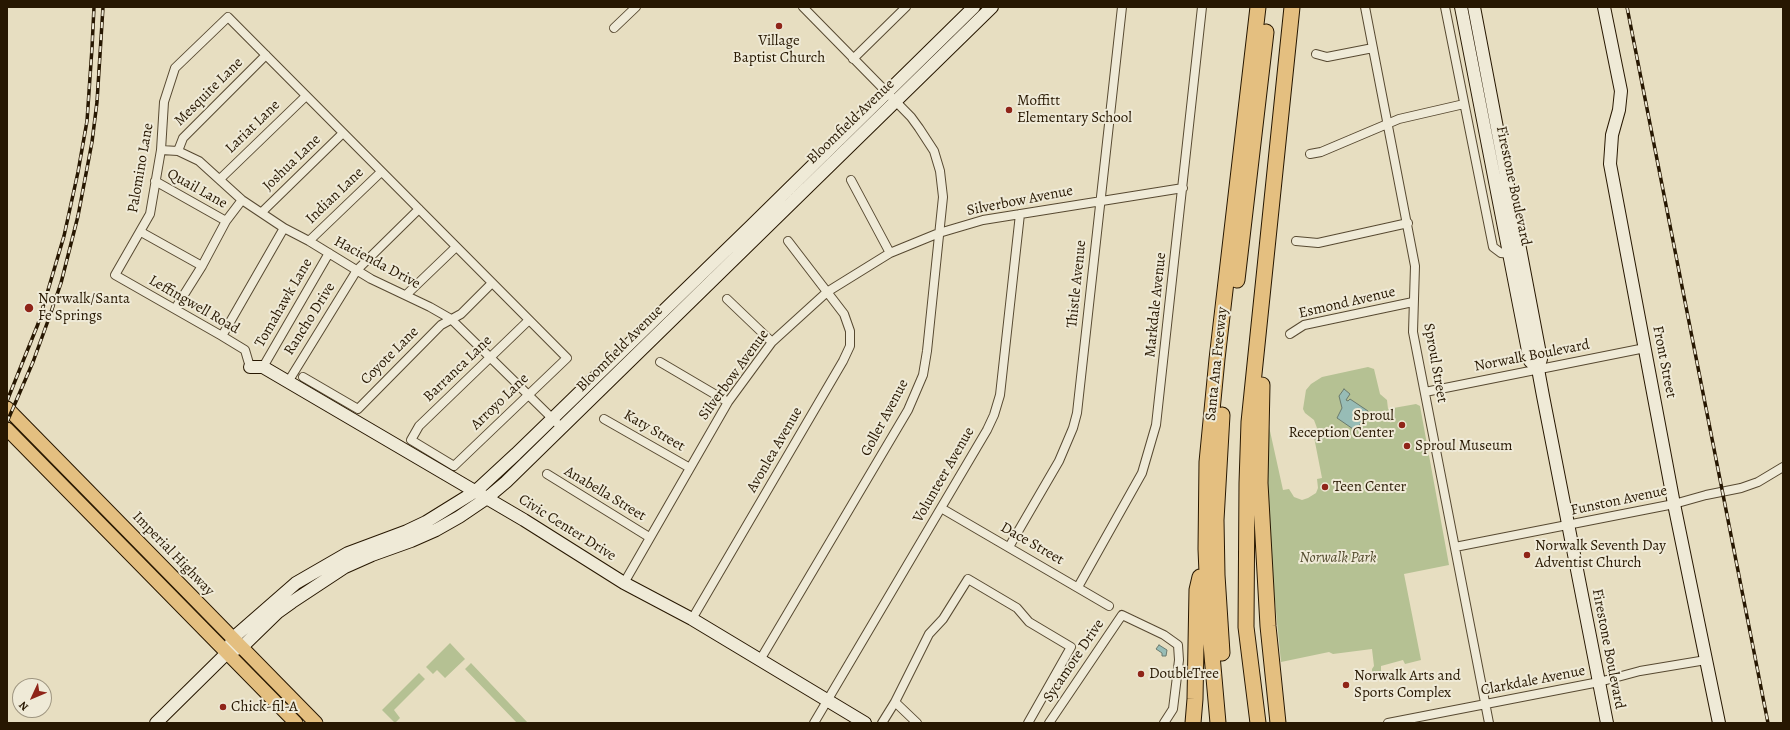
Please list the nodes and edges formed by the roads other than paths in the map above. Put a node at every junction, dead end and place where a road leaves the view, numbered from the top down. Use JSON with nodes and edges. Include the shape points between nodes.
{"nodes":[{"id":1,"x":636,"y":7,"type":"edge"},
{"id":2,"x":803,"y":7,"type":"edge"},
{"id":3,"x":906,"y":7,"type":"edge"},
{"id":4,"x":974,"y":7,"type":"edge"},
{"id":5,"x":992,"y":7,"type":"edge"},
{"id":6,"x":1122,"y":7,"type":"edge"},
{"id":7,"x":1202,"y":7,"type":"edge"},
{"id":8,"x":1258,"y":7,"type":"edge"},
{"id":9,"x":1268,"y":7,"type":"edge"},
{"id":10,"x":1292,"y":7,"type":"edge"},
{"id":11,"x":1365,"y":7,"type":"edge"},
{"id":12,"x":1445,"y":7,"type":"edge"},
{"id":13,"x":1461,"y":7,"type":"edge"},
{"id":14,"x":1474,"y":7,"type":"edge"},
{"id":15,"x":1604,"y":7,"type":"edge"},
{"id":16,"x":614,"y":28,"type":"dead end"},
{"id":17,"x":947,"y":43,"type":"junction"},
{"id":18,"x":1373,"y":48,"type":"junction"},
{"id":19,"x":1316,"y":54,"type":"dead end"},
{"id":20,"x":266,"y":55,"type":"junction"},
{"id":21,"x":853,"y":59,"type":"junction"},
{"id":22,"x":887,"y":92,"type":"junction"},
{"id":23,"x":306,"y":96,"type":"junction"},
{"id":24,"x":896,"y":102,"type":"junction"},
{"id":25,"x":1464,"y":104,"type":"junction"},
{"id":26,"x":1387,"y":123,"type":"junction"},
{"id":27,"x":343,"y":133,"type":"junction"},
{"id":28,"x":161,"y":150,"type":"junction"},
{"id":29,"x":178,"y":151,"type":"junction"},
{"id":30,"x":834,"y":153,"type":"junction"},
{"id":31,"x":1310,"y":154,"type":"dead end"},
{"id":32,"x":381,"y":172,"type":"junction"},
{"id":33,"x":220,"y":179,"type":"junction"},
{"id":34,"x":851,"y":180,"type":"dead end"},
{"id":35,"x":154,"y":181,"type":"junction"},
{"id":36,"x":1183,"y":188,"type":"junction"},
{"id":37,"x":242,"y":200,"type":"junction"},
{"id":38,"x":1101,"y":200,"type":"junction"},
{"id":39,"x":419,"y":209,"type":"junction"},
{"id":40,"x":262,"y":212,"type":"junction"},
{"id":41,"x":1020,"y":214,"type":"junction"},
{"id":42,"x":768,"y":217,"type":"junction"},
{"id":43,"x":226,"y":221,"type":"junction"},
{"id":44,"x":1408,"y":223,"type":"junction"},
{"id":45,"x":284,"y":228,"type":"junction"},
{"id":46,"x":141,"y":232,"type":"junction"},
{"id":47,"x":939,"y":233,"type":"junction"},
{"id":48,"x":309,"y":241,"type":"junction"},
{"id":49,"x":788,"y":241,"type":"dead end"},
{"id":50,"x":1296,"y":241,"type":"dead end"},
{"id":51,"x":456,"y":247,"type":"junction"},
{"id":52,"x":328,"y":253,"type":"junction"},
{"id":53,"x":890,"y":254,"type":"junction"},
{"id":54,"x":1510,"y":254,"type":"junction"},
{"id":55,"x":202,"y":266,"type":"junction"},
{"id":56,"x":357,"y":270,"type":"junction"},
{"id":57,"x":115,"y":275,"type":"joint"},
{"id":58,"x":492,"y":283,"type":"junction"},
{"id":59,"x":1262,"y":290,"type":"junction"},
{"id":60,"x":827,"y":292,"type":"junction"},
{"id":61,"x":406,"y":295,"type":"junction"},
{"id":62,"x":727,"y":299,"type":"dead end"},
{"id":63,"x":1413,"y":302,"type":"junction"},
{"id":64,"x":175,"y":309,"type":"junction"},
{"id":65,"x":451,"y":319,"type":"junction"},
{"id":66,"x":529,"y":320,"type":"junction"},
{"id":67,"x":1290,"y":334,"type":"dead end"},
{"id":68,"x":222,"y":336,"type":"junction"},
{"id":69,"x":772,"y":342,"type":"junction"},
{"id":70,"x":1645,"y":348,"type":"junction"},
{"id":71,"x":491,"y":357,"type":"junction"},
{"id":72,"x":660,"y":362,"type":"dead end"},
{"id":73,"x":250,"y":367,"type":"joint"},
{"id":74,"x":263,"y":367,"type":"junction"},
{"id":75,"x":1538,"y":369,"type":"junction"},
{"id":76,"x":596,"y":375,"type":"junction"},
{"id":77,"x":303,"y":377,"type":"dead end"},
{"id":78,"x":288,"y":382,"type":"junction"},
{"id":79,"x":605,"y":386,"type":"junction"},
{"id":80,"x":1425,"y":392,"type":"junction"},
{"id":81,"x":527,"y":394,"type":"junction"},
{"id":82,"x":728,"y":402,"type":"junction"},
{"id":83,"x":7,"y":408,"type":"edge"},
{"id":84,"x":553,"y":418,"type":"junction"},
{"id":85,"x":604,"y":419,"type":"dead end"},
{"id":86,"x":562,"y":428,"type":"junction"},
{"id":87,"x":7,"y":429,"type":"edge"},
{"id":88,"x":454,"y":466,"type":"joint"},
{"id":89,"x":1783,"y":467,"type":"edge"},
{"id":90,"x":690,"y":468,"type":"junction"},
{"id":91,"x":547,"y":474,"type":"dead end"},
{"id":92,"x":476,"y":491,"type":"junction"},
{"id":93,"x":487,"y":498,"type":"junction"},
{"id":94,"x":1674,"y":504,"type":"junction"},
{"id":95,"x":941,"y":508,"type":"junction"},
{"id":96,"x":1568,"y":526,"type":"junction"},
{"id":97,"x":649,"y":537,"type":"junction"},
{"id":98,"x":377,"y":547,"type":"junction"},
{"id":99,"x":1009,"y":547,"type":"junction"},
{"id":100,"x":1206,"y":548,"type":"junction"},
{"id":101,"x":1455,"y":548,"type":"junction"},
{"id":102,"x":343,"y":556,"type":"junction"},
{"id":103,"x":624,"y":582,"type":"junction"},
{"id":104,"x":1078,"y":587,"type":"junction"},
{"id":105,"x":292,"y":602,"type":"junction"},
{"id":106,"x":1109,"y":606,"type":"dead end"},
{"id":107,"x":692,"y":619,"type":"junction"},
{"id":108,"x":238,"y":643,"type":"junction"},
{"id":109,"x":227,"y":653,"type":"junction"},
{"id":110,"x":760,"y":660,"type":"junction"},
{"id":111,"x":1706,"y":660,"type":"junction"},
{"id":112,"x":1599,"y":682,"type":"junction"},
{"id":113,"x":272,"y":698,"type":"junction"},
{"id":114,"x":827,"y":701,"type":"junction"},
{"id":115,"x":895,"y":702,"type":"junction"},
{"id":116,"x":1486,"y":704,"type":"junction"},
{"id":117,"x":156,"y":723,"type":"edge"},
{"id":118,"x":296,"y":723,"type":"edge"},
{"id":119,"x":304,"y":723,"type":"edge"},
{"id":120,"x":316,"y":723,"type":"edge"},
{"id":121,"x":814,"y":723,"type":"edge"},
{"id":122,"x":865,"y":723,"type":"edge"},
{"id":123,"x":882,"y":723,"type":"edge"},
{"id":124,"x":917,"y":723,"type":"edge"},
{"id":125,"x":1028,"y":723,"type":"edge"},
{"id":126,"x":1050,"y":723,"type":"edge"},
{"id":127,"x":1164,"y":723,"type":"edge"},
{"id":128,"x":1193,"y":723,"type":"edge"},
{"id":129,"x":1218,"y":723,"type":"edge"},
{"id":130,"x":1228,"y":723,"type":"edge"},
{"id":131,"x":1258,"y":723,"type":"edge"},
{"id":132,"x":1278,"y":723,"type":"edge"},
{"id":133,"x":1388,"y":723,"type":"edge"},
{"id":134,"x":1489,"y":723,"type":"edge"},
{"id":135,"x":1606,"y":723,"type":"edge"},
{"id":136,"x":1719,"y":723,"type":"edge"}],
"edges":[{"from":1,"to":16,"type":"street"},
{"from":2,"to":21,"type":"street","name":"Goller Avenue"},
{"from":3,"to":21,"type":"street"},
{"from":4,"to":17,"type":"street","name":"Bloomfield Avenue"},
{"from":5,"to":17,"type":"street","name":"Bloomfield Avenue"},
{"from":6,"to":38,"type":"street","name":"Thistle Avenue"},
{"from":7,"to":36,"type":"street","name":"Markdale Avenue"},
{"from":8,"to":100,"type":"highway","name":"Santa Ana Freeway","via":[[1207,462]]},
{"from":9,"to":130,"type":"highway","via":[[1225,380],[1217,484],[1218,609]]},
{"from":10,"to":59,"type":"highway"},
{"from":11,"to":18,"type":"street","name":"Sproul Street"},
{"from":12,"to":25,"type":"street"},
{"from":13,"to":54,"type":"street","name":"Firestone Boulevard"},
{"from":14,"to":75,"type":"street","name":"Firestone Boulevard","via":[[1541,359]]},
{"from":15,"to":70,"type":"street","name":"Front Street","via":[[1620,92],[1619,110],[1612,135],[1610,164]]},
{"from":17,"to":22,"type":"street","name":"Bloomfield Avenue"},
{"from":17,"to":24,"type":"street","name":"Bloomfield Avenue"},
{"from":18,"to":19,"type":"street","via":[[1327,57]]},
{"from":18,"to":26,"type":"street","name":"Sproul Street"},
{"from":20,"to":23,"type":"street"},
{"from":20,"to":28,"type":"street","name":"Palomino Lane","via":[[228,17],[175,68],[164,102]]},
{"from":20,"to":29,"type":"street","name":"Mesquite Lane","via":[[183,138]]},
{"from":21,"to":22,"type":"street","name":"Goller Avenue"},
{"from":22,"to":24,"type":"street","name":"Goller Avenue"},
{"from":22,"to":30,"type":"street","name":"Bloomfield Avenue"},
{"from":23,"to":27,"type":"street"},
{"from":23,"to":33,"type":"street","name":"Lariat Lane"},
{"from":24,"to":30,"type":"street","name":"Bloomfield Avenue"},
{"from":24,"to":47,"type":"street","name":"Goller Avenue","via":[[911,117],[934,151],[940,171],[942,197]]},
{"from":25,"to":26,"type":"street"},
{"from":25,"to":54,"type":"street","via":[[1493,247],[1501,253]]},
{"from":26,"to":31,"type":"street","via":[[1321,152]]},
{"from":26,"to":44,"type":"street","name":"Sproul Street"},
{"from":27,"to":32,"type":"street"},
{"from":27,"to":40,"type":"street","name":"Joshua Lane"},
{"from":28,"to":29,"type":"street","name":"Hacienda Drive"},
{"from":28,"to":35,"type":"street","name":"Palomino Lane"},
{"from":29,"to":33,"type":"street","name":"Hacienda Drive","via":[[199,161]]},
{"from":30,"to":42,"type":"street","name":"Bloomfield Avenue"},
{"from":32,"to":39,"type":"street"},
{"from":32,"to":48,"type":"street","name":"Indian Lane"},
{"from":33,"to":37,"type":"street","name":"Hacienda Drive"},
{"from":34,"to":53,"type":"street"},
{"from":35,"to":43,"type":"street","name":"Quail Lane"},
{"from":35,"to":46,"type":"street","name":"Palomino Lane","via":[[150,214]]},
{"from":36,"to":38,"type":"street","name":"Silverbow Avenue"},
{"from":36,"to":104,"type":"street","name":"Markdale Avenue","via":[[1155,432],[1142,473]]},
{"from":37,"to":40,"type":"street","name":"Hacienda Drive"},
{"from":37,"to":43,"type":"street"},
{"from":38,"to":41,"type":"street","name":"Silverbow Avenue"},
{"from":38,"to":99,"type":"street","name":"Thistle Avenue","via":[[1077,413],[1059,461]]},
{"from":39,"to":51,"type":"street"},
{"from":39,"to":56,"type":"street","name":"Rancho Drive"},
{"from":40,"to":45,"type":"street","name":"Hacienda Drive"},
{"from":41,"to":47,"type":"street","name":"Silverbow Avenue","via":[[983,220]]},
{"from":41,"to":95,"type":"street","name":"Volunteer Avenue","via":[[1000,395],[987,430]]},
{"from":42,"to":76,"type":"street","name":"Bloomfield Avenue"},
{"from":42,"to":79,"type":"street","name":"Bloomfield Avenue"},
{"from":43,"to":55,"type":"street"},
{"from":44,"to":50,"type":"street","via":[[1318,243]]},
{"from":44,"to":63,"type":"street","name":"Sproul Street","via":[[1415,266]]},
{"from":45,"to":48,"type":"street","name":"Hacienda Drive"},
{"from":45,"to":68,"type":"street"},
{"from":46,"to":55,"type":"street"},
{"from":46,"to":57,"type":"street","name":"Palomino Lane"},
{"from":47,"to":53,"type":"street","name":"Silverbow Avenue"},
{"from":47,"to":110,"type":"street","name":"Goller Avenue","via":[[923,376],[908,410]]},
{"from":48,"to":52,"type":"street","name":"Hacienda Drive"},
{"from":49,"to":60,"type":"street","name":"Avonlea Avenue"},
{"from":51,"to":58,"type":"street"},
{"from":51,"to":61,"type":"street"},
{"from":52,"to":56,"type":"street","name":"Hacienda Drive"},
{"from":52,"to":74,"type":"street","name":"Tomahawk Lane"},
{"from":53,"to":60,"type":"street","name":"Silverbow Avenue"},
{"from":54,"to":75,"type":"street","name":"Firestone Boulevard","via":[[1530,361]]},
{"from":55,"to":64,"type":"street"},
{"from":56,"to":61,"type":"street","name":"Hacienda Drive"},
{"from":56,"to":78,"type":"street","name":"Rancho Drive"},
{"from":57,"to":64,"type":"street","name":"Leffingwell Road"},
{"from":58,"to":65,"type":"street","name":"Coyote Lane","via":[[461,314]]},
{"from":58,"to":66,"type":"street"},
{"from":59,"to":131,"type":"highway","via":[[1249,422],[1246,514],[1246,627]]},
{"from":59,"to":132,"type":"highway","via":[[1260,484],[1268,626]]},
{"from":60,"to":69,"type":"street","name":"Silverbow Avenue"},
{"from":60,"to":107,"type":"street","name":"Avonlea Avenue","via":[[844,314],[850,331],[850,346]]},
{"from":61,"to":65,"type":"street","name":"Hacienda Drive"},
{"from":62,"to":69,"type":"street"},
{"from":63,"to":67,"type":"street","name":"Esmond Avenue","via":[[1304,325]]},
{"from":63,"to":80,"type":"street","name":"Sproul Street","via":[[1413,332]]},
{"from":64,"to":68,"type":"street","name":"Leffingwell Road"},
{"from":65,"to":71,"type":"street","name":"Hacienda Drive"},
{"from":65,"to":77,"type":"street","name":"Coyote Lane","via":[[441,325],[358,410]]},
{"from":66,"to":71,"type":"street","name":"Barranca Lane"},
{"from":66,"to":81,"type":"street","name":"Arroyo Lane","via":[[567,358]]},
{"from":68,"to":73,"type":"street","name":"Leffingwell Road","via":[[245,350]]},
{"from":69,"to":82,"type":"street","name":"Silverbow Avenue"},
{"from":70,"to":75,"type":"street","name":"Norwalk Boulevard"},
{"from":70,"to":94,"type":"street","name":"Front Street"},
{"from":71,"to":81,"type":"street","name":"Hacienda Drive"},
{"from":71,"to":88,"type":"street","name":"Barranca Lane","via":[[419,426],[411,440]]},
{"from":72,"to":82,"type":"street"},
{"from":73,"to":74,"type":"street"},
{"from":74,"to":78,"type":"street","name":"Civic Center Drive"},
{"from":75,"to":80,"type":"street","name":"Norwalk Boulevard"},
{"from":75,"to":96,"type":"street","name":"Firestone Boulevard"},
{"from":76,"to":79,"type":"street"},
{"from":76,"to":84,"type":"street","name":"Bloomfield Avenue"},
{"from":78,"to":92,"type":"street","name":"Civic Center Drive"},
{"from":79,"to":86,"type":"street","name":"Bloomfield Avenue"},
{"from":80,"to":101,"type":"street","name":"Sproul Street"},
{"from":81,"to":84,"type":"street","name":"Hacienda Drive"},
{"from":81,"to":88,"type":"street","name":"Arroyo Lane"},
{"from":82,"to":90,"type":"street","name":"Silverbow Avenue"},
{"from":83,"to":108,"type":"main road","name":"Imperial Highway"},
{"from":84,"to":86,"type":"street","name":"Hacienda Drive"},
{"from":84,"to":92,"type":"street","name":"Bloomfield Avenue"},
{"from":85,"to":90,"type":"street","name":"Katy Street"},
{"from":86,"to":93,"type":"street","name":"Bloomfield Avenue"},
{"from":87,"to":109,"type":"main road","name":"Imperial Highway"},
{"from":89,"to":94,"type":"street","name":"Funston Avenue","via":[[1758,482],[1741,488]]},
{"from":90,"to":97,"type":"street","name":"Silverbow Avenue"},
{"from":91,"to":97,"type":"street","name":"Anabella Street"},
{"from":92,"to":93,"type":"street","name":"Civic Center Drive"},
{"from":92,"to":98,"type":"street","name":"Bloomfield Avenue","via":[[426,522]]},
{"from":93,"to":98,"type":"street","name":"Bloomfield Avenue","via":[[431,533]]},
{"from":93,"to":103,"type":"street","name":"Civic Center Drive"},
{"from":94,"to":96,"type":"street","name":"Funston Avenue"},
{"from":94,"to":111,"type":"street","name":"Front Street"},
{"from":95,"to":99,"type":"street","name":"Dace Street"},
{"from":95,"to":114,"type":"street","name":"Volunteer Avenue"},
{"from":96,"to":101,"type":"street","name":"Funston Avenue"},
{"from":96,"to":112,"type":"street","name":"Firestone Boulevard"},
{"from":97,"to":103,"type":"street","name":"Silverbow Avenue"},
{"from":98,"to":102,"type":"street","name":"Bloomfield Avenue"},
{"from":98,"to":105,"type":"street","name":"Bloomfield Avenue"},
{"from":99,"to":104,"type":"street","name":"Dace Street"},
{"from":100,"to":128,"type":"highway","via":[[1197,590]]},
{"from":100,"to":129,"type":"highway","name":"Santa Ana Freeway","via":[[1208,622]]},
{"from":101,"to":116,"type":"street","name":"Sproul Street"},
{"from":102,"to":105,"type":"street","via":[[340,563],[300,588]]},
{"from":102,"to":108,"type":"street","name":"Bloomfield Avenue","via":[[296,583]]},
{"from":103,"to":107,"type":"street","name":"Civic Center Drive"},
{"from":104,"to":106,"type":"street","name":"Dace Street"},
{"from":105,"to":108,"type":"street","name":"Bloomfield Avenue"},
{"from":107,"to":110,"type":"street","name":"Civic Center Drive"},
{"from":108,"to":109,"type":"street","name":"Bloomfield Avenue"},
{"from":108,"to":120,"type":"main road","name":"Imperial Highway"},
{"from":109,"to":113,"type":"main road","name":"Imperial Highway"},
{"from":109,"to":117,"type":"street","name":"Bloomfield Avenue"},
{"from":110,"to":114,"type":"street","name":"Civic Center Drive"},
{"from":111,"to":112,"type":"street","name":"Clarkdale Avenue","via":[[1640,671]]},
{"from":111,"to":136,"type":"street","name":"Front Street"},
{"from":112,"to":116,"type":"street","name":"Clarkdale Avenue"},
{"from":112,"to":135,"type":"street","name":"Firestone Boulevard"},
{"from":113,"to":118,"type":"main road","name":"Imperial Highway"},
{"from":113,"to":119,"type":"main road"},
{"from":114,"to":121,"type":"street","name":"Volunteer Avenue"},
{"from":114,"to":122,"type":"street","name":"Civic Center Drive"},
{"from":115,"to":123,"type":"street"},
{"from":115,"to":124,"type":"street"},
{"from":115,"to":125,"type":"street","via":[[929,634],[943,619],[968,579],[1017,608],[1029,622],[1071,647]]},
{"from":116,"to":133,"type":"street","name":"Clarkdale Avenue"},
{"from":116,"to":134,"type":"street","name":"Sproul Street"},
{"from":126,"to":127,"type":"street","name":"Sycamore Drive","via":[[1122,615],[1164,635],[1178,645],[1173,710]]}]}
